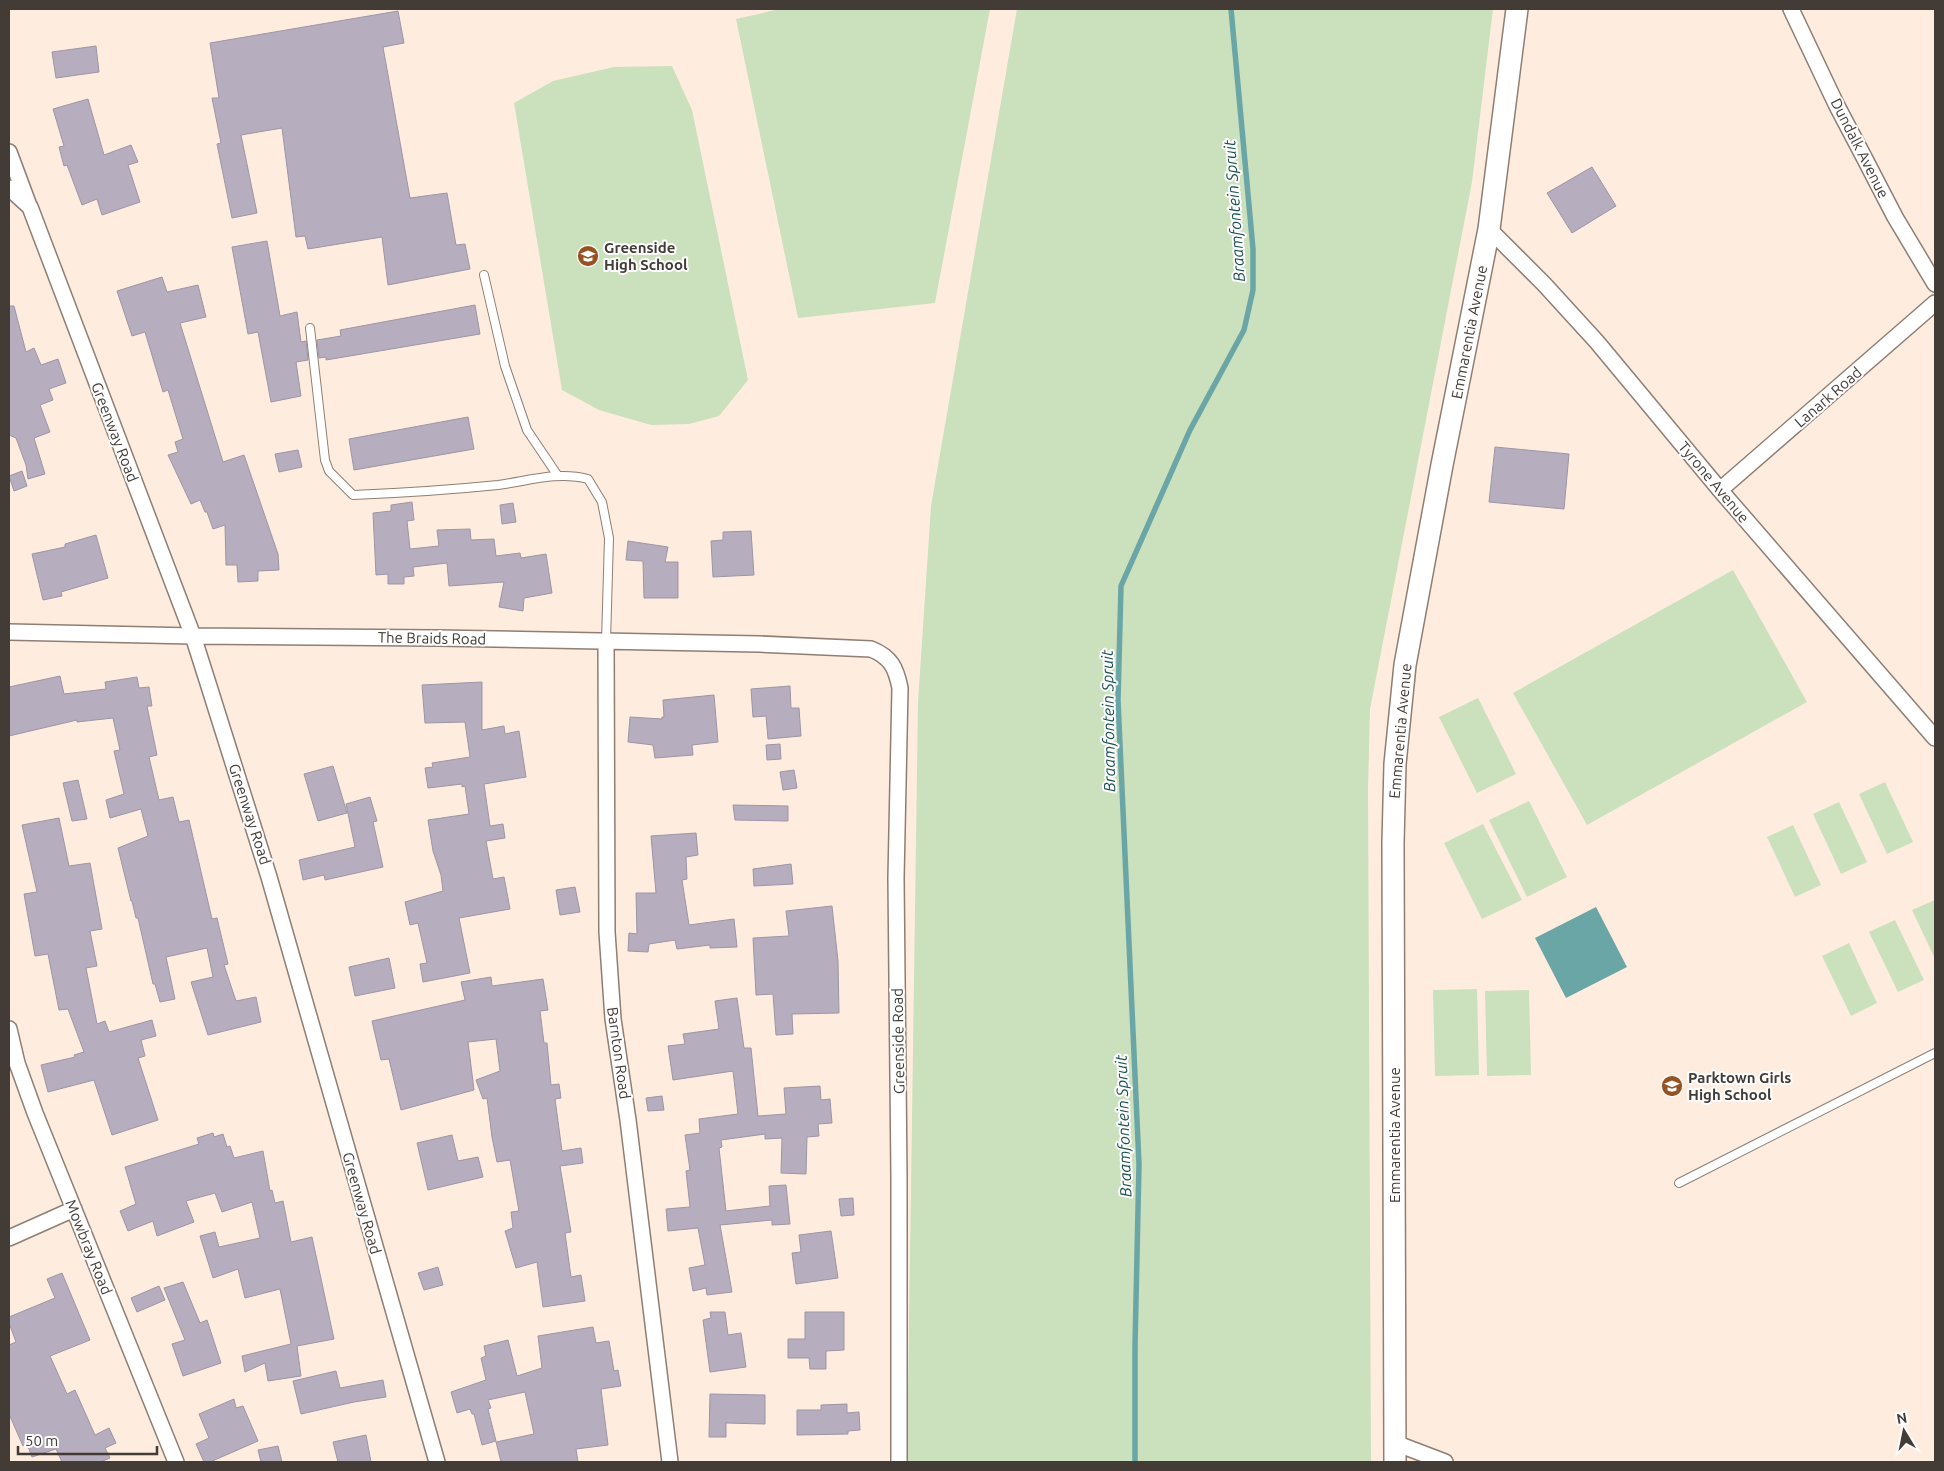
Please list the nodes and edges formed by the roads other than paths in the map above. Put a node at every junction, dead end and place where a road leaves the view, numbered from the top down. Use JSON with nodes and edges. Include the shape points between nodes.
{"nodes":[{"id":1,"x":1517,"y":9,"type":"edge"},
{"id":2,"x":1791,"y":9,"type":"edge"},
{"id":3,"x":9,"y":152,"type":"edge"},
{"id":4,"x":9,"y":188,"type":"edge"},
{"id":5,"x":30,"y":207,"type":"junction"},
{"id":6,"x":1489,"y":229,"type":"junction"},
{"id":7,"x":484,"y":275,"type":"dead end"},
{"id":8,"x":1935,"y":284,"type":"edge"},
{"id":9,"x":1935,"y":304,"type":"edge"},
{"id":10,"x":310,"y":328,"type":"dead end"},
{"id":11,"x":558,"y":476,"type":"junction"},
{"id":12,"x":1720,"y":490,"type":"junction"},
{"id":13,"x":9,"y":632,"type":"edge"},
{"id":14,"x":193,"y":636,"type":"junction"},
{"id":15,"x":606,"y":641,"type":"junction"},
{"id":16,"x":855,"y":648,"type":"joint"},
{"id":17,"x":1935,"y":738,"type":"edge"},
{"id":18,"x":9,"y":1029,"type":"edge"},
{"id":19,"x":1935,"y":1053,"type":"edge"},
{"id":20,"x":1679,"y":1183,"type":"dead end"},
{"id":21,"x":74,"y":1208,"type":"junction"},
{"id":22,"x":9,"y":1238,"type":"edge"},
{"id":23,"x":1395,"y":1452,"type":"edge"},
{"id":24,"x":176,"y":1462,"type":"edge"},
{"id":25,"x":437,"y":1462,"type":"edge"},
{"id":26,"x":670,"y":1462,"type":"edge"},
{"id":27,"x":899,"y":1462,"type":"edge"},
{"id":28,"x":1445,"y":1462,"type":"edge"}],
"edges":[{"from":1,"to":6,"type":"street","name":"Emmarentia Avenue"},
{"from":2,"to":8,"type":"street","name":"Dundalk Avenue","via":[[1895,217]]},
{"from":3,"to":5,"type":"street"},
{"from":4,"to":5,"type":"street","name":"Greenway Road"},
{"from":5,"to":14,"type":"street","name":"Greenway Road"},
{"from":6,"to":12,"type":"street","name":"Tyrone Avenue","via":[[1597,342]]},
{"from":6,"to":23,"type":"street","name":"Emmarentia Avenue","via":[[1405,665],[1395,764]]},
{"from":7,"to":11,"type":"lane","via":[[505,366],[527,430]]},
{"from":9,"to":12,"type":"street","name":"Lanark Road"},
{"from":10,"to":11,"type":"lane","via":[[325,460],[329,471],[352,495],[498,485]]},
{"from":11,"to":15,"type":"lane","via":[[574,475],[588,479],[602,502],[609,538]]},
{"from":12,"to":17,"type":"street","name":"Tyrone Avenue"},
{"from":13,"to":14,"type":"street","name":"The Braids Road"},
{"from":14,"to":15,"type":"street","name":"The Braids Road"},
{"from":14,"to":25,"type":"street","name":"Greenway Road","via":[[270,877]]},
{"from":15,"to":16,"type":"street","name":"The Braids Road"},
{"from":15,"to":26,"type":"street","name":"Barnton Road","via":[[608,932],[613,1019]]},
{"from":16,"to":27,"type":"street","name":"Greenside Road","via":[[871,649],[889,660],[896,670],[900,688],[896,878]]},
{"from":18,"to":21,"type":"street","name":"Mowbray Road","via":[[32,1105]]},
{"from":19,"to":20,"type":"lane"},
{"from":21,"to":22,"type":"street"},
{"from":21,"to":24,"type":"street","name":"Mowbray Road"},
{"from":23,"to":28,"type":"street"}]}
